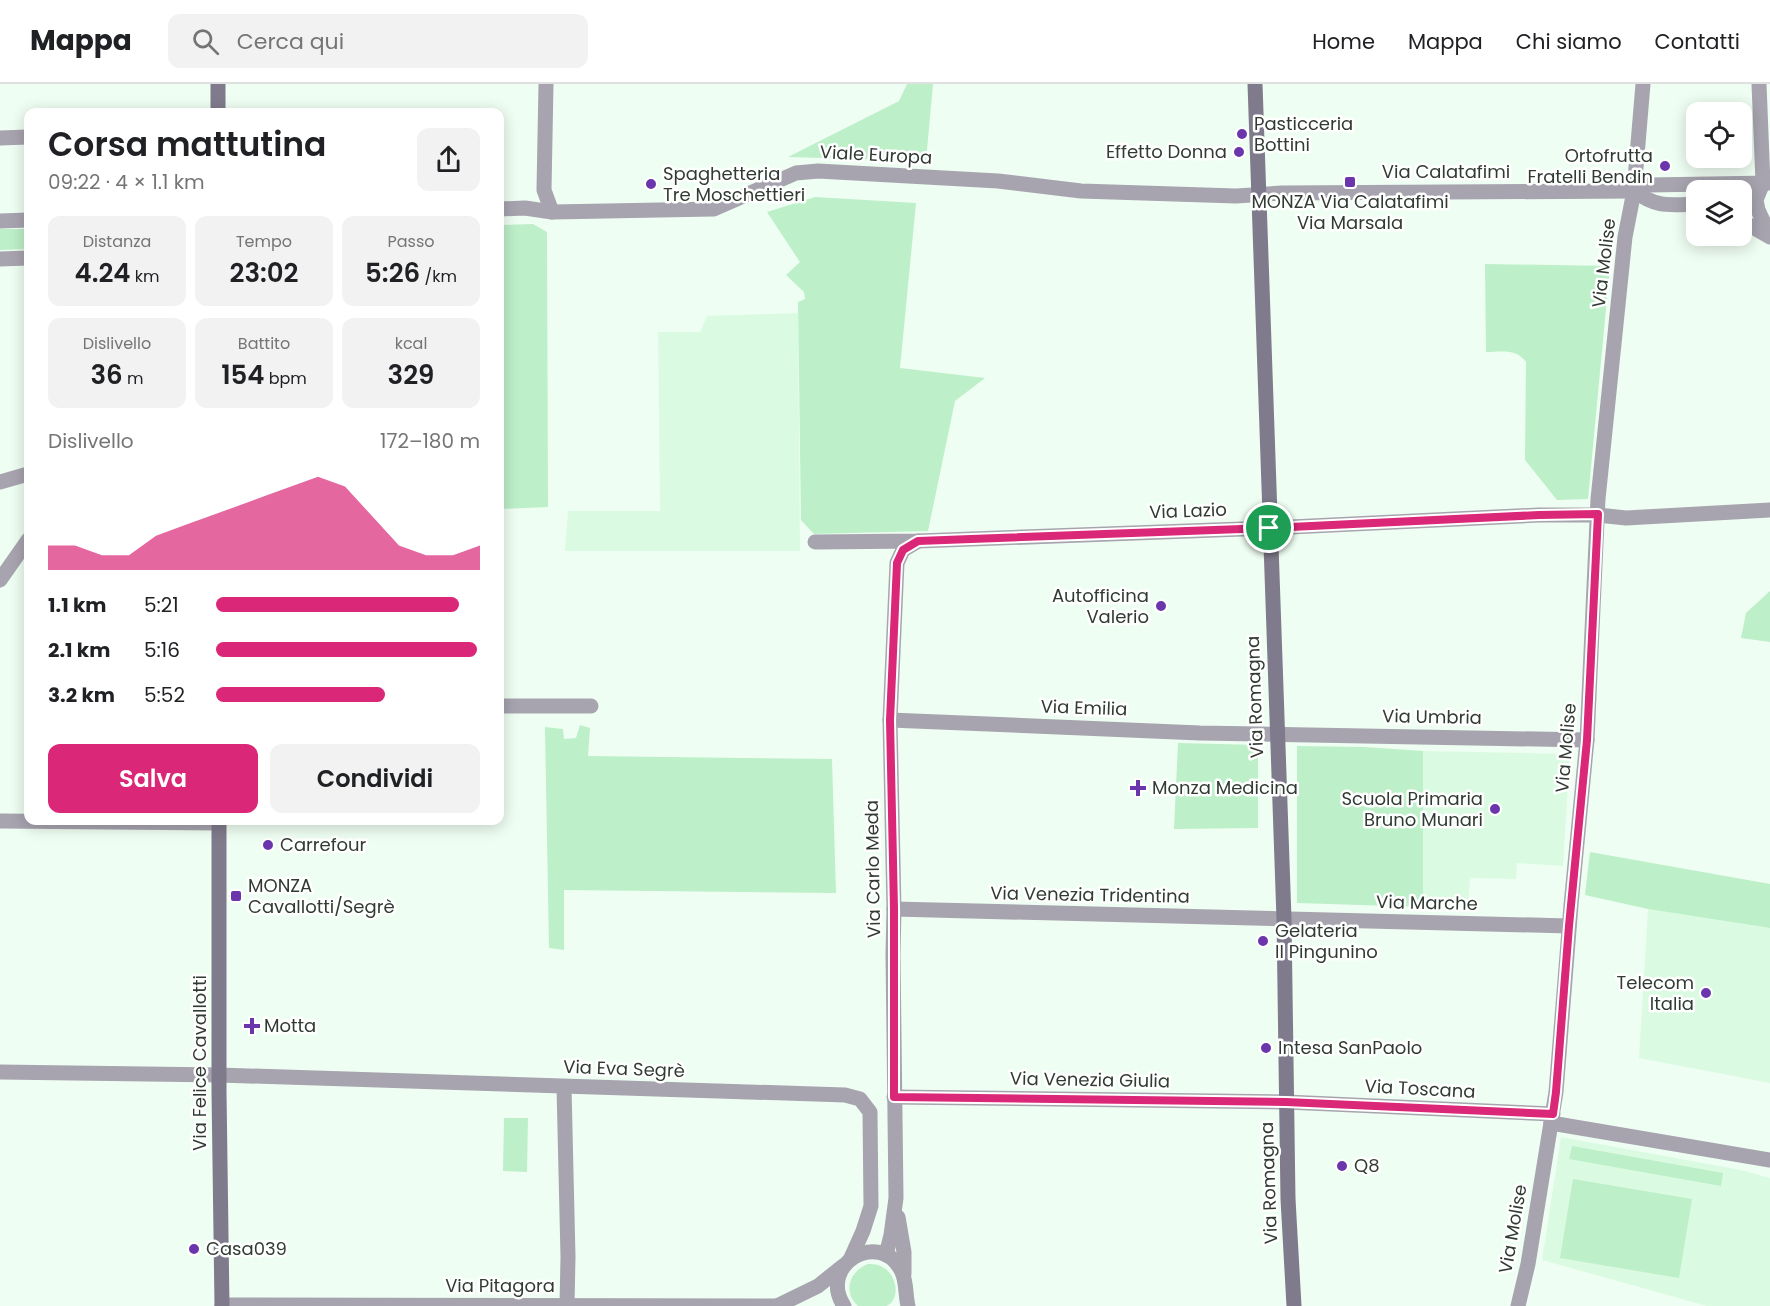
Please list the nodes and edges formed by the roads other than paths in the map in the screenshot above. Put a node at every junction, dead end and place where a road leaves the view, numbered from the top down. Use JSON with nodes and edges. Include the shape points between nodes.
{"nodes":[{"id":1,"x":218,"y":84,"type":"edge"},
{"id":2,"x":546,"y":84,"type":"edge"},
{"id":3,"x":1256,"y":84,"type":"edge"},
{"id":4,"x":1643,"y":84,"type":"edge"},
{"id":5,"x":1759,"y":84,"type":"edge"},
{"id":6,"x":218,"y":108,"type":"edge"},
{"id":7,"x":24,"y":137,"type":"edge"},
{"id":8,"x":0,"y":138,"type":"edge"},
{"id":9,"x":1766,"y":183,"type":"edge"},
{"id":10,"x":1634,"y":190,"type":"junction"},
{"id":11,"x":1258,"y":195,"type":"junction"},
{"id":12,"x":1686,"y":204,"type":"edge"},
{"id":13,"x":504,"y":209,"type":"edge"},
{"id":14,"x":552,"y":212,"type":"junction"},
{"id":15,"x":24,"y":220,"type":"edge"},
{"id":16,"x":0,"y":221,"type":"edge"},
{"id":17,"x":1752,"y":226,"type":"edge"},
{"id":18,"x":1770,"y":236,"type":"edge"},
{"id":19,"x":0,"y":258,"type":"edge"},
{"id":20,"x":24,"y":258,"type":"edge"},
{"id":21,"x":24,"y":475,"type":"edge"},
{"id":22,"x":0,"y":482,"type":"edge"},
{"id":23,"x":1770,"y":510,"type":"edge"},
{"id":24,"x":1598,"y":514,"type":"junction"},
{"id":25,"x":1269,"y":528,"type":"junction"},
{"id":26,"x":918,"y":541,"type":"junction"},
{"id":27,"x":815,"y":542,"type":"dead end"},
{"id":28,"x":24,"y":546,"type":"edge"},
{"id":29,"x":0,"y":580,"type":"edge"},
{"id":30,"x":504,"y":706,"type":"edge"},
{"id":31,"x":591,"y":706,"type":"dead end"},
{"id":32,"x":890,"y":720,"type":"junction"},
{"id":33,"x":1276,"y":734,"type":"junction"},
{"id":34,"x":1587,"y":740,"type":"junction"},
{"id":35,"x":0,"y":821,"type":"edge"},
{"id":36,"x":24,"y":821,"type":"edge"},
{"id":37,"x":219,"y":825,"type":"edge"},
{"id":38,"x":894,"y":909,"type":"junction"},
{"id":39,"x":1284,"y":919,"type":"junction"},
{"id":40,"x":1569,"y":926,"type":"junction"},
{"id":41,"x":0,"y":1072,"type":"edge"},
{"id":42,"x":219,"y":1075,"type":"junction"},
{"id":43,"x":564,"y":1087,"type":"junction"},
{"id":44,"x":894,"y":1097,"type":"junction"},
{"id":45,"x":1286,"y":1102,"type":"junction"},
{"id":46,"x":1552,"y":1118,"type":"junction"},
{"id":47,"x":1770,"y":1160,"type":"edge"},
{"id":48,"x":895,"y":1206,"type":"junction"},
{"id":49,"x":886,"y":1255,"type":"junction"},
{"id":50,"x":847,"y":1263,"type":"junction"},
{"id":51,"x":904,"y":1282,"type":"junction"},
{"id":52,"x":567,"y":1305,"type":"edge"},
{"id":53,"x":782,"y":1305,"type":"edge"},
{"id":54,"x":222,"y":1306,"type":"edge"},
{"id":55,"x":844,"y":1306,"type":"edge"},
{"id":56,"x":898,"y":1306,"type":"edge"},
{"id":57,"x":908,"y":1306,"type":"edge"},
{"id":58,"x":1294,"y":1306,"type":"edge"},
{"id":59,"x":1518,"y":1306,"type":"edge"}],
"edges":[{"from":1,"to":6,"type":"street"},
{"from":2,"to":14,"type":"street","via":[[544,190]]},
{"from":3,"to":11,"type":"street","name":"Via Romagna"},
{"from":4,"to":10,"type":"street","name":"Via Molise"},
{"from":5,"to":9,"type":"street"},
{"from":7,"to":8,"type":"street"},
{"from":9,"to":10,"type":"street","name":"Via Calatafimi","via":[[1649,185]]},
{"from":9,"to":18,"type":"street","via":[[1756,196],[1756,205]]},
{"from":10,"to":11,"type":"street","name":"Via Calatafimi"},
{"from":10,"to":12,"type":"street","name":"Via Calatafimi","via":[[1655,204]]},
{"from":10,"to":24,"type":"street","name":"Via Molise","via":[[1625,237]]},
{"from":11,"to":14,"type":"street","name":"Viale Europa","via":[[1081,191],[998,181],[818,171],[796,173],[714,209]]},
{"from":11,"to":25,"type":"street","name":"Via Romagna"},
{"from":13,"to":14,"type":"street","name":"Viale Europa"},
{"from":15,"to":16,"type":"street"},
{"from":17,"to":18,"type":"street"},
{"from":19,"to":20,"type":"street"},
{"from":21,"to":22,"type":"street"},
{"from":23,"to":24,"type":"street","name":"Via Lazio","via":[[1626,518]]},
{"from":24,"to":25,"type":"street","name":"Via Lazio"},
{"from":24,"to":34,"type":"street","name":"Via Molise"},
{"from":25,"to":26,"type":"street","name":"Via Lazio"},
{"from":25,"to":33,"type":"street","name":"Via Romagna"},
{"from":26,"to":27,"type":"street","name":"Via Lazio"},
{"from":26,"to":32,"type":"street","name":"Via Carlo Meda","via":[[903,550],[897,563]]},
{"from":28,"to":29,"type":"street"},
{"from":30,"to":31,"type":"street"},
{"from":32,"to":33,"type":"street","name":"Via Emilia"},
{"from":32,"to":38,"type":"street","name":"Via Carlo Meda"},
{"from":33,"to":34,"type":"street","name":"Via Umbria"},
{"from":33,"to":39,"type":"street","name":"Via Romagna"},
{"from":34,"to":40,"type":"street","name":"Via Molise"},
{"from":35,"to":36,"type":"street"},
{"from":37,"to":42,"type":"street","name":"Via Felice Cavallotti"},
{"from":38,"to":39,"type":"street","name":"Via Venezia Tridentina"},
{"from":38,"to":44,"type":"street","name":"Via Carlo Meda"},
{"from":39,"to":40,"type":"street","name":"Via Marche"},
{"from":39,"to":45,"type":"street","name":"Via Romagna"},
{"from":40,"to":46,"type":"street","name":"Via Molise"},
{"from":41,"to":42,"type":"street","name":"Via Eva Segrè"},
{"from":42,"to":43,"type":"street","name":"Via Eva Segrè"},
{"from":42,"to":54,"type":"street","name":"Via Felice Cavallotti"},
{"from":43,"to":50,"type":"street","name":"Via Eva Segrè","via":[[845,1095],[860,1099],[870,1112],[871,1199],[863,1231]]},
{"from":43,"to":52,"type":"street"},
{"from":44,"to":45,"type":"street","name":"Via Venezia Giulia"},
{"from":44,"to":48,"type":"street","name":"Via Carlo Meda"},
{"from":45,"to":46,"type":"street","name":"Via Toscana"},
{"from":45,"to":58,"type":"street","name":"Via Romagna"},
{"from":46,"to":47,"type":"street","name":"Via Toscana"},
{"from":46,"to":59,"type":"street","name":"Via Molise"},
{"from":48,"to":49,"type":"street","name":"Via Carlo Meda"},
{"from":48,"to":51,"type":"street","name":"Via Carlo Meda","via":[[904,1252]]},
{"from":49,"to":50,"type":"street","via":[[868,1252]]},
{"from":49,"to":51,"type":"street","name":"Via Carlo Meda","via":[[897,1263]]},
{"from":50,"to":53,"type":"street","name":"Via Pitagora","via":[[818,1286]]},
{"from":50,"to":55,"type":"street","via":[[838,1277]]},
{"from":51,"to":56,"type":"street","name":"Via Carlo Meda"},
{"from":51,"to":57,"type":"street","name":"Via Carlo Meda"},
{"from":52,"to":53,"type":"street","name":"Via Pitagora"},
{"from":52,"to":54,"type":"street","name":"Via Pitagora"}]}
